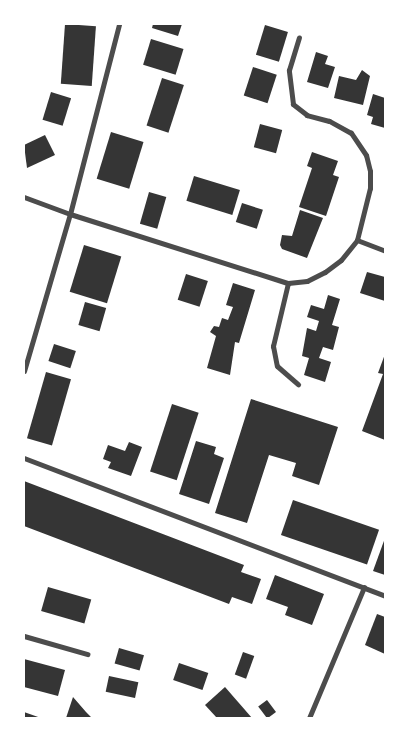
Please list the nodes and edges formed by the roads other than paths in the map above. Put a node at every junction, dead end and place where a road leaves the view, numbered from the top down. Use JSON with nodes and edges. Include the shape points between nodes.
{"nodes":[{"id":1,"x":119,"y":24,"type":"edge"},
{"id":2,"x":299,"y":37,"type":"dead end"},
{"id":3,"x":24,"y":196,"type":"edge"},
{"id":4,"x":70,"y":214,"type":"junction"},
{"id":5,"x":357,"y":240,"type":"junction"},
{"id":6,"x":385,"y":251,"type":"edge"},
{"id":7,"x":288,"y":283,"type":"junction"},
{"id":8,"x":24,"y":371,"type":"edge"},
{"id":9,"x":298,"y":384,"type":"dead end"},
{"id":10,"x":24,"y":458,"type":"edge"},
{"id":11,"x":364,"y":588,"type":"junction"},
{"id":12,"x":385,"y":596,"type":"edge"},
{"id":13,"x":24,"y":636,"type":"edge"},
{"id":14,"x":87,"y":654,"type":"dead end"},
{"id":15,"x":310,"y":718,"type":"edge"}],
"edges":[{"from":1,"to":4,"type":"street"},
{"from":2,"to":5,"type":"street","via":[[288,70],[293,104],[307,115],[329,121],[351,133],[366,155],[370,188]]},
{"from":3,"to":4,"type":"street"},
{"from":4,"to":7,"type":"street"},
{"from":4,"to":8,"type":"street"},
{"from":5,"to":6,"type":"street"},
{"from":5,"to":7,"type":"street","via":[[326,272],[308,281]]},
{"from":7,"to":9,"type":"street","via":[[273,346],[277,366]]},
{"from":10,"to":11,"type":"street"},
{"from":11,"to":12,"type":"street"},
{"from":11,"to":15,"type":"street"},
{"from":13,"to":14,"type":"street"}]}
